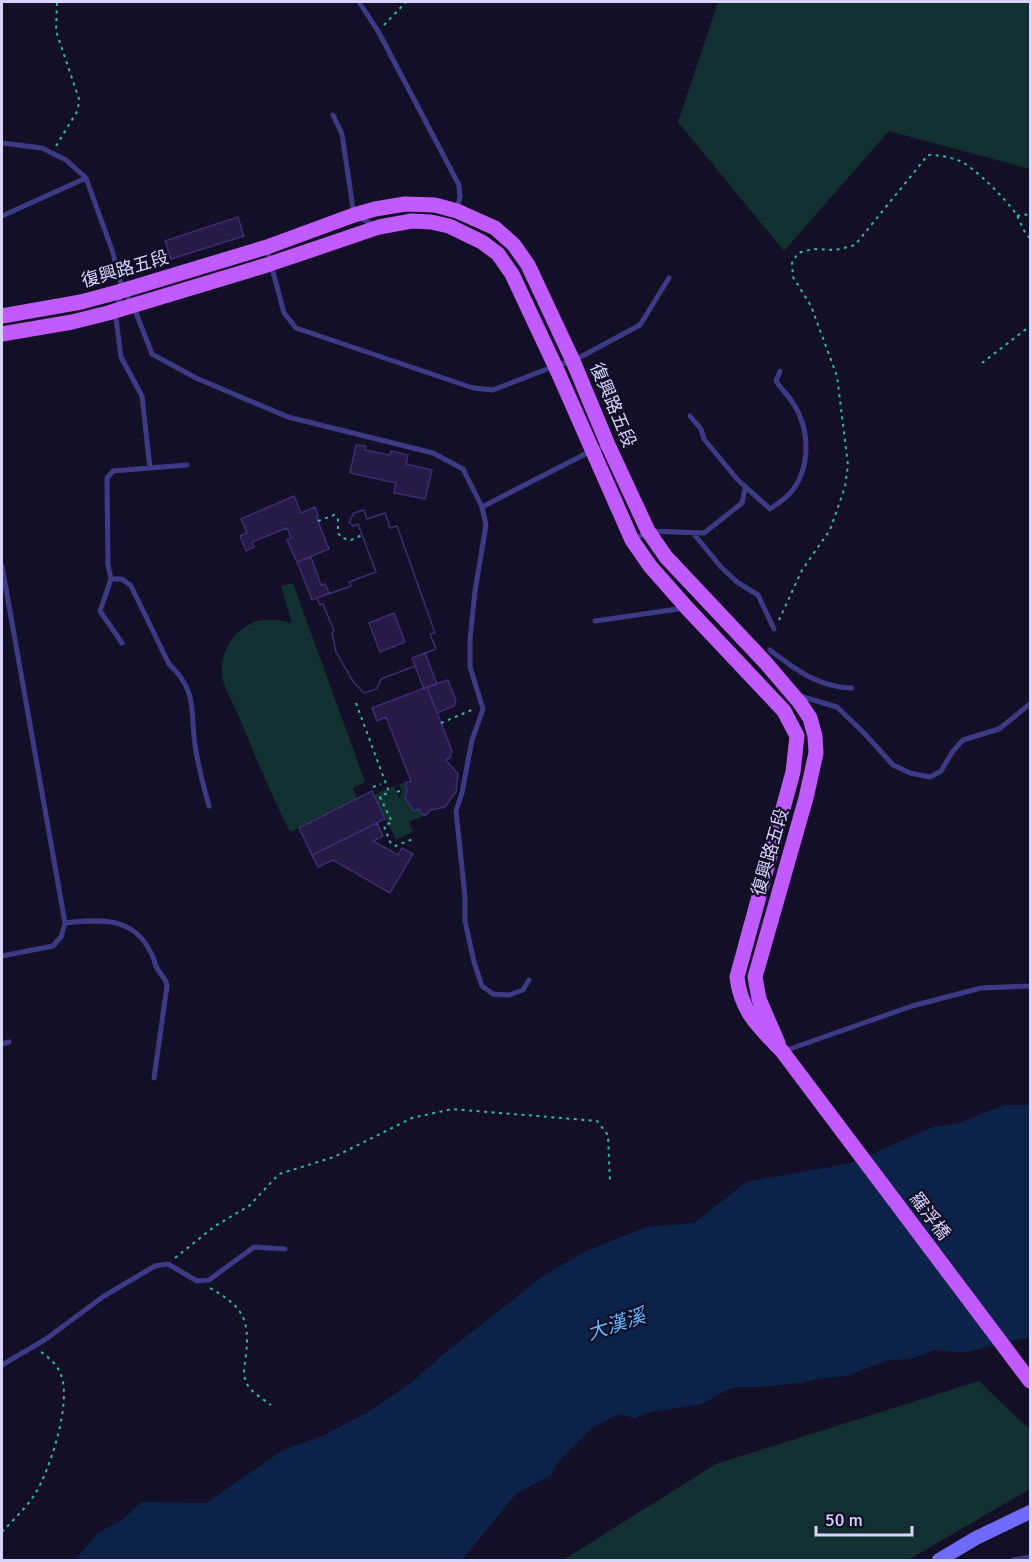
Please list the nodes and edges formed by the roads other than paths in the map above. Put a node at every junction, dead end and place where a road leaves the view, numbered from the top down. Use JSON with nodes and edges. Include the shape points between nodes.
{"nodes":[{"id":1,"x":359,"y":2,"type":"edge"},
{"id":2,"x":333,"y":115,"type":"dead end"},
{"id":3,"x":2,"y":143,"type":"edge"},
{"id":4,"x":86,"y":178,"type":"junction"},
{"id":5,"x":457,"y":211,"type":"junction"},
{"id":6,"x":354,"y":215,"type":"junction"},
{"id":7,"x":2,"y":216,"type":"edge"},
{"id":8,"x":379,"y":227,"type":"junction"},
{"id":9,"x":267,"y":248,"type":"junction"},
{"id":10,"x":272,"y":263,"type":"junction"},
{"id":11,"x":669,"y":278,"type":"dead end"},
{"id":12,"x":123,"y":291,"type":"junction"},
{"id":13,"x":133,"y":305,"type":"junction"},
{"id":14,"x":115,"y":310,"type":"junction"},
{"id":15,"x":2,"y":316,"type":"edge"},
{"id":16,"x":2,"y":334,"type":"edge"},
{"id":17,"x":573,"y":361,"type":"junction"},
{"id":18,"x":555,"y":366,"type":"junction"},
{"id":19,"x":780,"y":371,"type":"dead end"},
{"id":20,"x":690,"y":416,"type":"dead end"},
{"id":21,"x":608,"y":445,"type":"junction"},
{"id":22,"x":592,"y":450,"type":"junction"},
{"id":23,"x":187,"y":465,"type":"dead end"},
{"id":24,"x":150,"y":468,"type":"junction"},
{"id":25,"x":745,"y":488,"type":"junction"},
{"id":26,"x":482,"y":507,"type":"junction"},
{"id":27,"x":648,"y":531,"type":"junction"},
{"id":28,"x":693,"y":533,"type":"junction"},
{"id":29,"x":632,"y":540,"type":"junction"},
{"id":30,"x":2,"y":566,"type":"edge"},
{"id":31,"x":111,"y":579,"type":"junction"},
{"id":32,"x":687,"y":608,"type":"junction"},
{"id":33,"x":595,"y":621,"type":"dead end"},
{"id":34,"x":774,"y":629,"type":"road end"},
{"id":35,"x":122,"y":643,"type":"dead end"},
{"id":36,"x":770,"y":650,"type":"dead end"},
{"id":37,"x":852,"y":688,"type":"dead end"},
{"id":38,"x":793,"y":694,"type":"junction"},
{"id":39,"x":1030,"y":704,"type":"edge"},
{"id":40,"x":796,"y":751,"type":"junction"},
{"id":41,"x":816,"y":753,"type":"junction"},
{"id":42,"x":208,"y":806,"type":"dead end"},
{"id":43,"x":757,"y":903,"type":"junction"},
{"id":44,"x":773,"y":911,"type":"junction"},
{"id":45,"x":64,"y":923,"type":"junction"},
{"id":46,"x":2,"y":956,"type":"edge"},
{"id":47,"x":530,"y":980,"type":"dead end"},
{"id":48,"x":1030,"y":986,"type":"edge"},
{"id":49,"x":9,"y":1042,"type":"dead end"},
{"id":50,"x":2,"y":1044,"type":"edge"},
{"id":51,"x":782,"y":1051,"type":"junction"},
{"id":52,"x":798,"y":1075,"type":"joint"},
{"id":53,"x":154,"y":1078,"type":"dead end"},
{"id":54,"x":285,"y":1249,"type":"dead end"},
{"id":55,"x":2,"y":1365,"type":"edge"},
{"id":56,"x":1030,"y":1381,"type":"edge"},
{"id":57,"x":1030,"y":1512,"type":"edge"},
{"id":58,"x":1030,"y":1557,"type":"edge"},
{"id":59,"x":939,"y":1560,"type":"edge"},
{"id":60,"x":1013,"y":1560,"type":"edge"}],
"edges":[{"from":1,"to":5,"type":"lane","via":[[459,185]]},
{"from":2,"to":6,"type":"lane","via":[[342,134]]},
{"from":3,"to":4,"type":"lane","via":[[42,148],[66,160]]},
{"from":4,"to":7,"type":"lane"},
{"from":4,"to":12,"type":"lane"},
{"from":5,"to":6,"type":"main road","name":"復興路五段","via":[[405,204]]},
{"from":5,"to":17,"type":"main road","name":"復興路五段","via":[[495,228],[514,245],[528,265]]},
{"from":6,"to":8,"type":"lane"},
{"from":6,"to":9,"type":"main road","name":"復興路五段"},
{"from":8,"to":10,"type":"main road","name":"復興路五段"},
{"from":8,"to":18,"type":"main road","name":"復興路五段","via":[[412,222],[440,224],[482,242],[498,254],[512,274]]},
{"from":9,"to":10,"type":"lane"},
{"from":9,"to":12,"type":"main road","name":"復興路五段"},
{"from":10,"to":13,"type":"main road","name":"復興路五段"},
{"from":10,"to":18,"type":"lane","via":[[284,313],[296,328],[473,388],[493,390]]},
{"from":11,"to":17,"type":"lane","via":[[640,325]]},
{"from":12,"to":13,"type":"lane"},
{"from":12,"to":14,"type":"lane"},
{"from":12,"to":15,"type":"main road","name":"復興路五段","via":[[81,303]]},
{"from":13,"to":14,"type":"main road","name":"復興路五段"},
{"from":13,"to":26,"type":"lane","via":[[153,354],[196,378],[288,417],[433,453],[463,469]]},
{"from":14,"to":16,"type":"main road","name":"復興路五段"},
{"from":14,"to":24,"type":"lane","via":[[121,357],[142,396]]},
{"from":17,"to":18,"type":"lane"},
{"from":17,"to":21,"type":"main road","name":"復興路五段"},
{"from":18,"to":22,"type":"main road","name":"復興路五段"},
{"from":19,"to":25,"type":"lane","via":[[776,381],[793,402],[806,436],[800,477],[791,493],[771,509]]},
{"from":20,"to":25,"type":"lane"},
{"from":21,"to":22,"type":"lane"},
{"from":21,"to":27,"type":"main road","name":"復興路五段"},
{"from":22,"to":26,"type":"lane"},
{"from":22,"to":29,"type":"main road","name":"復興路五段"},
{"from":23,"to":24,"type":"lane"},
{"from":24,"to":31,"type":"lane","via":[[113,471],[107,478]]},
{"from":25,"to":28,"type":"lane","via":[[742,503],[704,532]]},
{"from":26,"to":47,"type":"lane","via":[[486,525],[470,639],[470,667],[482,706],[456,811],[465,921],[482,986],[493,994],[509,995],[523,990]]},
{"from":27,"to":28,"type":"lane"},
{"from":27,"to":29,"type":"lane"},
{"from":27,"to":38,"type":"main road","name":"復興路五段","via":[[666,556]]},
{"from":28,"to":34,"type":"lane","via":[[721,567],[758,595]]},
{"from":29,"to":32,"type":"main road","name":"復興路五段"},
{"from":30,"to":45,"type":"lane"},
{"from":31,"to":35,"type":"lane","via":[[100,611]]},
{"from":31,"to":42,"type":"lane","via":[[122,579],[131,586],[170,664],[191,696],[195,749]]},
{"from":32,"to":33,"type":"lane"},
{"from":32,"to":40,"type":"main road","name":"復興路五段","via":[[784,711],[797,736]]},
{"from":36,"to":37,"type":"lane","via":[[812,680],[835,688]]},
{"from":38,"to":39,"type":"lane","via":[[837,707],[893,765],[930,777],[941,771],[963,740],[999,729]]},
{"from":38,"to":41,"type":"main road","name":"復興路五段","via":[[810,718]]},
{"from":40,"to":41,"type":"main road"},
{"from":40,"to":43,"type":"main road","name":"復興路五段"},
{"from":41,"to":44,"type":"main road","name":"復興路五段"},
{"from":43,"to":44,"type":"main road"},
{"from":43,"to":51,"type":"main road","name":"復興路五段","via":[[736,977],[738,990],[750,1018]]},
{"from":44,"to":51,"type":"main road","name":"復興路五段","via":[[755,977],[759,999]]},
{"from":45,"to":46,"type":"lane","via":[[61,937],[53,946]]},
{"from":45,"to":53,"type":"lane","via":[[116,922],[133,931],[153,954],[156,969],[167,986]]},
{"from":48,"to":51,"type":"lane","via":[[981,988],[912,1006]]},
{"from":49,"to":50,"type":"lane"},
{"from":51,"to":52,"type":"main road","name":"復興路五段"},
{"from":52,"to":56,"type":"main road","name":"羅浮橋"},
{"from":54,"to":55,"type":"lane","via":[[254,1247],[209,1280],[197,1281],[168,1264],[155,1266]]},
{"from":57,"to":59,"type":"street"},
{"from":58,"to":60,"type":"lane"}]}
